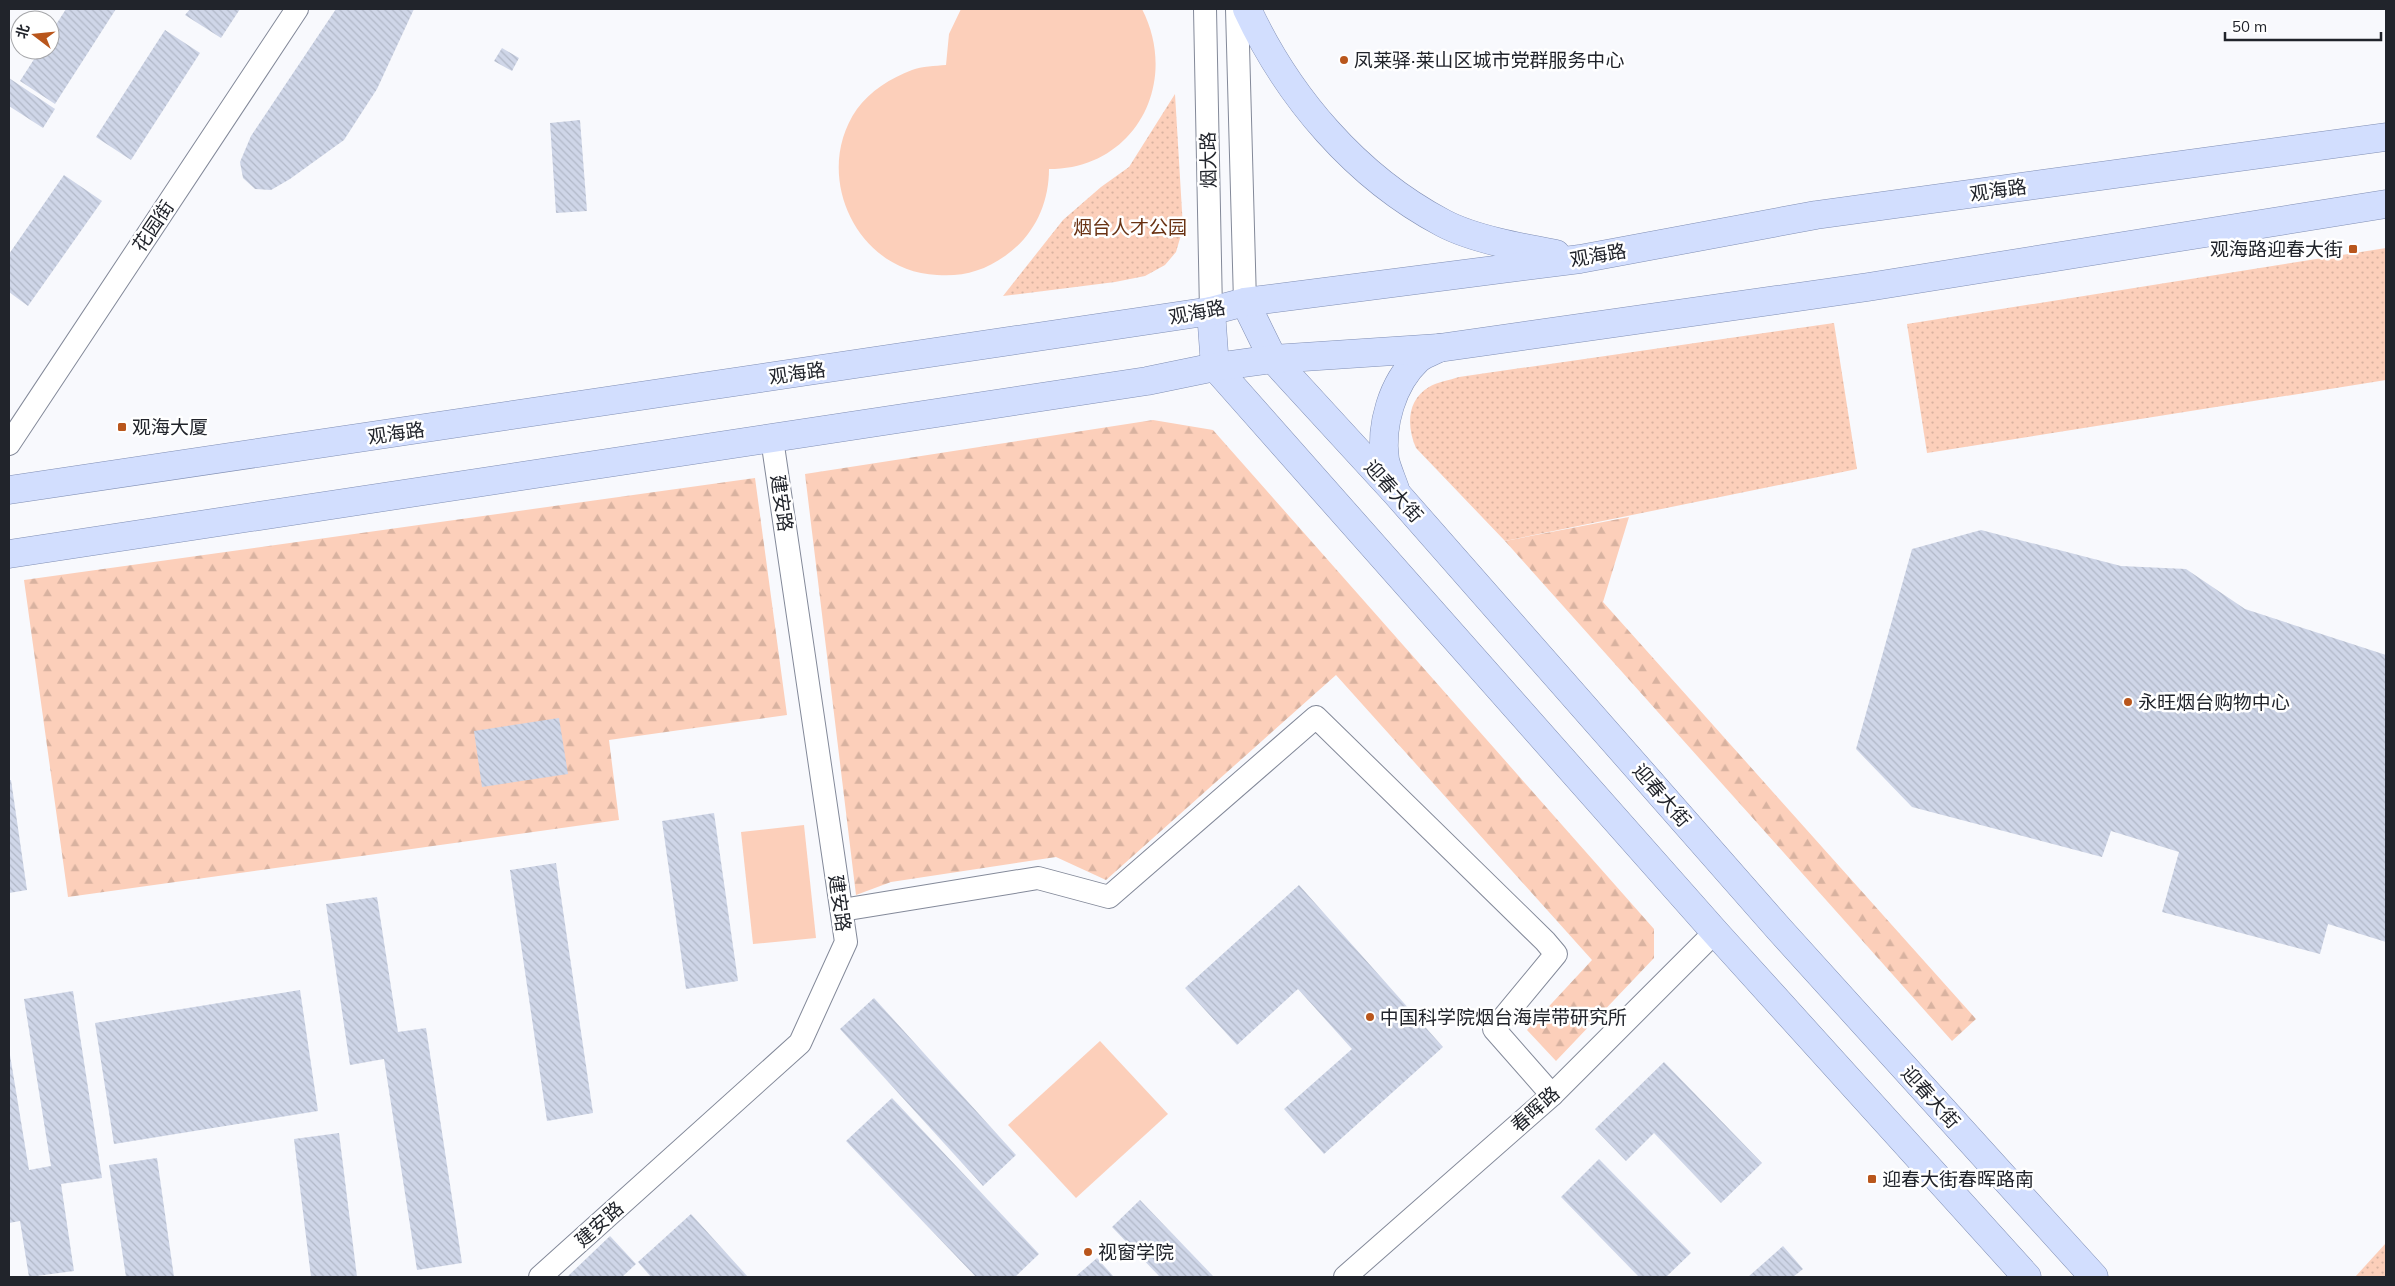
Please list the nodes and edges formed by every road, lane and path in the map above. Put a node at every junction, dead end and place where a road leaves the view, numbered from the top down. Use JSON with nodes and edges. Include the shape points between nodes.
{"nodes":[{"id":1,"x":297,"y":9,"type":"edge"},
{"id":2,"x":1206,"y":9,"type":"edge"},
{"id":3,"x":1237,"y":9,"type":"edge"},
{"id":4,"x":1247,"y":9,"type":"edge"},
{"id":5,"x":2386,"y":137,"type":"edge"},
{"id":6,"x":2386,"y":204,"type":"edge"},
{"id":7,"x":1580,"y":259,"type":"junction"},
{"id":8,"x":1245,"y":302,"type":"junction"},
{"id":9,"x":1211,"y":311,"type":"junction"},
{"id":10,"x":1439,"y":348,"type":"junction"},
{"id":11,"x":1273,"y":360,"type":"junction"},
{"id":12,"x":1215,"y":367,"type":"junction"},
{"id":13,"x":772,"y":438,"type":"junction"},
{"id":14,"x":9,"y":444,"type":"edge"},
{"id":15,"x":9,"y":490,"type":"edge"},
{"id":16,"x":1396,"y":493,"type":"junction"},
{"id":17,"x":9,"y":554,"type":"edge"},
{"id":18,"x":842,"y":910,"type":"junction"},
{"id":19,"x":1715,"y":932,"type":"junction"},
{"id":20,"x":1552,"y":1095,"type":"junction"},
{"id":21,"x":540,"y":1277,"type":"edge"},
{"id":22,"x":1345,"y":1277,"type":"edge"},
{"id":23,"x":2027,"y":1277,"type":"edge"},
{"id":24,"x":2094,"y":1277,"type":"edge"}],
"edges":[{"from":1,"to":14,"type":"street","name":"花园街"},
{"from":2,"to":9,"type":"street","name":"烟大路"},
{"from":3,"to":8,"type":"street","name":"烟大路"},
{"from":4,"to":7,"type":"main road","via":[[1264,45],[1305,106],[1356,160],[1397,194],[1444,224],[1495,241]]},
{"from":5,"to":7,"type":"main road","name":"观海路","via":[[1816,215]]},
{"from":6,"to":10,"type":"main road","via":[[1868,287]]},
{"from":7,"to":8,"type":"main road","name":"观海路"},
{"from":8,"to":9,"type":"main road","name":"观海路"},
{"from":8,"to":11,"type":"main road","name":"迎春大街"},
{"from":9,"to":12,"type":"main road"},
{"from":9,"to":15,"type":"main road","name":"观海路"},
{"from":10,"to":11,"type":"main road"},
{"from":10,"to":16,"type":"main road","via":[[1419,359],[1401,383],[1388,410],[1385,461]]},
{"from":11,"to":12,"type":"main road"},
{"from":11,"to":16,"type":"main road","name":"迎春大街"},
{"from":12,"to":13,"type":"main road"},
{"from":12,"to":19,"type":"main road"},
{"from":13,"to":17,"type":"main road"},
{"from":13,"to":18,"type":"street","name":"建安路"},
{"from":16,"to":24,"type":"main road","name":"迎春大街","via":[[1779,929]]},
{"from":18,"to":20,"type":"street","via":[[1038,878],[1108,897],[1316,716],[1556,954],[1494,1029]]},
{"from":18,"to":21,"type":"street","name":"建安路","via":[[846,942],[800,1043]]},
{"from":19,"to":20,"type":"street","name":"春晖路"},
{"from":19,"to":23,"type":"main road"},
{"from":20,"to":22,"type":"street","name":"春晖路"}]}
